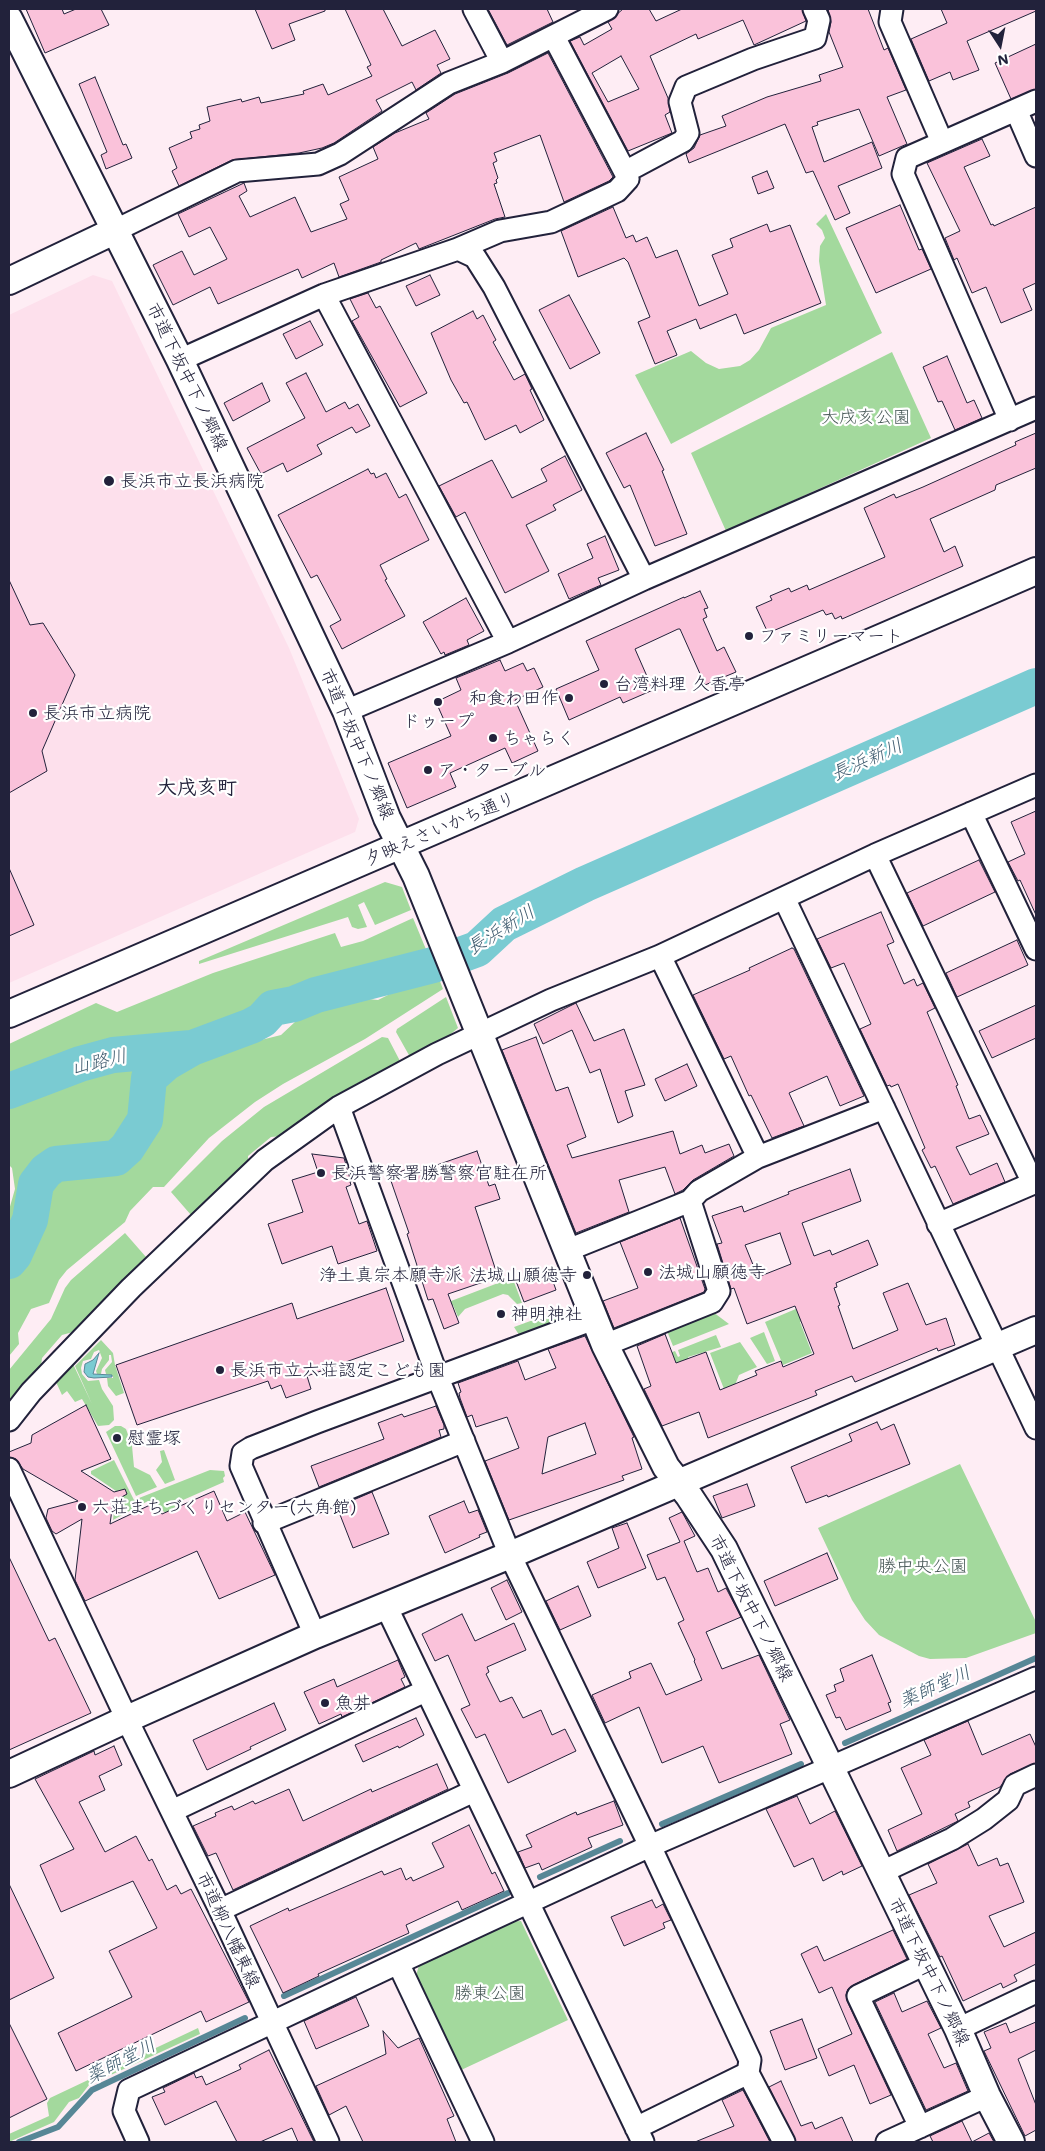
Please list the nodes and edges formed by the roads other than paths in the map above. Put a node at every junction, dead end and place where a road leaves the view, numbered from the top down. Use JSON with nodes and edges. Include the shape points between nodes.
{"nodes":[{"id":1,"x":474,"y":9,"type":"edge"},
{"id":2,"x":607,"y":9,"type":"edge"},
{"id":3,"x":814,"y":9,"type":"edge"},
{"id":4,"x":892,"y":9,"type":"edge"},
{"id":5,"x":9,"y":19,"type":"edge"},
{"id":6,"x":554,"y":37,"type":"junction"},
{"id":7,"x":502,"y":62,"type":"junction"},
{"id":8,"x":1036,"y":101,"type":"edge"},
{"id":9,"x":1016,"y":110,"type":"junction"},
{"id":10,"x":942,"y":142,"type":"junction"},
{"id":11,"x":1036,"y":156,"type":"edge"},
{"id":12,"x":625,"y":172,"type":"junction"},
{"id":13,"x":114,"y":231,"type":"junction"},
{"id":14,"x":458,"y":249,"type":"junction"},
{"id":15,"x":9,"y":281,"type":"edge"},
{"id":16,"x":324,"y":295,"type":"junction"},
{"id":17,"x":180,"y":360,"type":"junction"},
{"id":18,"x":1036,"y":408,"type":"edge"},
{"id":19,"x":1010,"y":420,"type":"junction"},
{"id":20,"x":1036,"y":570,"type":"edge"},
{"id":21,"x":644,"y":579,"type":"junction"},
{"id":22,"x":508,"y":642,"type":"junction"},
{"id":23,"x":346,"y":711,"type":"junction"},
{"id":24,"x":1036,"y":785,"type":"edge"},
{"id":25,"x":971,"y":813,"type":"junction"},
{"id":26,"x":400,"y":845,"type":"junction"},
{"id":27,"x":875,"y":855,"type":"junction"},
{"id":28,"x":784,"y":898,"type":"junction"},
{"id":29,"x":1036,"y":948,"type":"edge"},
{"id":30,"x":660,"y":956,"type":"junction"},
{"id":31,"x":9,"y":1014,"type":"edge"},
{"id":32,"x":477,"y":1026,"type":"junction"},
{"id":33,"x":339,"y":1107,"type":"junction"},
{"id":34,"x":884,"y":1108,"type":"junction"},
{"id":35,"x":758,"y":1157,"type":"junction"},
{"id":36,"x":1035,"y":1183,"type":"edge"},
{"id":37,"x":690,"y":1201,"type":"junction"},
{"id":38,"x":938,"y":1224,"type":"junction"},
{"id":39,"x":568,"y":1250,"type":"junction"},
{"id":40,"x":594,"y":1319,"type":"junction"},
{"id":41,"x":1036,"y":1330,"type":"edge"},
{"id":42,"x":604,"y":1345,"type":"junction"},
{"id":43,"x":998,"y":1347,"type":"junction"},
{"id":44,"x":438,"y":1378,"type":"junction"},
{"id":45,"x":9,"y":1420,"type":"edge"},
{"id":46,"x":1036,"y":1428,"type":"edge"},
{"id":47,"x":464,"y":1441,"type":"junction"},
{"id":48,"x":9,"y":1469,"type":"edge"},
{"id":49,"x":679,"y":1483,"type":"junction"},
{"id":50,"x":264,"y":1522,"type":"junction"},
{"id":51,"x":510,"y":1555,"type":"junction"},
{"id":52,"x":386,"y":1606,"type":"junction"},
{"id":53,"x":315,"y":1635,"type":"junction"},
{"id":54,"x":1036,"y":1678,"type":"edge"},
{"id":55,"x":425,"y":1691,"type":"junction"},
{"id":56,"x":127,"y":1718,"type":"junction"},
{"id":57,"x":831,"y":1768,"type":"junction"},
{"id":58,"x":9,"y":1774,"type":"edge"},
{"id":59,"x":1036,"y":1775,"type":"edge"},
{"id":60,"x":474,"y":1791,"type":"junction"},
{"id":61,"x":172,"y":1810,"type":"junction"},
{"id":62,"x":650,"y":1846,"type":"junction"},
{"id":63,"x":882,"y":1872,"type":"junction"},
{"id":64,"x":527,"y":1902,"type":"junction"},
{"id":65,"x":220,"y":1910,"type":"junction"},
{"id":66,"x":398,"y":1963,"type":"junction"},
{"id":67,"x":925,"y":1964,"type":"junction"},
{"id":68,"x":1036,"y":1992,"type":"edge"},
{"id":69,"x":271,"y":2023,"type":"junction"},
{"id":70,"x":958,"y":2029,"type":"junction"},
{"id":71,"x":748,"y":2073,"type":"junction"},
{"id":72,"x":987,"y":2096,"type":"junction"},
{"id":73,"x":920,"y":2127,"type":"junction"},
{"id":74,"x":640,"y":2135,"type":"edge"},
{"id":75,"x":138,"y":2142,"type":"edge"},
{"id":76,"x":328,"y":2142,"type":"edge"},
{"id":77,"x":483,"y":2142,"type":"edge"},
{"id":78,"x":784,"y":2142,"type":"edge"},
{"id":79,"x":887,"y":2142,"type":"edge"},
{"id":80,"x":1010,"y":2142,"type":"edge"}],
"edges":[{"from":1,"to":7,"type":"street"},
{"from":2,"to":6,"type":"street"},
{"from":3,"to":12,"type":"street","via":[[819,20],[815,38],[686,86],[680,102],[688,133],[683,141]]},
{"from":4,"to":10,"type":"street","via":[[890,22]]},
{"from":5,"to":13,"type":"street","name":"市道下坂中下ノ郷線"},
{"from":6,"to":7,"type":"street"},
{"from":6,"to":12,"type":"street"},
{"from":7,"to":13,"type":"street","via":[[449,84],[340,154],[318,164],[237,171]]},
{"from":8,"to":9,"type":"street"},
{"from":9,"to":10,"type":"street"},
{"from":9,"to":11,"type":"street"},
{"from":10,"to":19,"type":"street","via":[[907,158],[903,174]]},
{"from":12,"to":14,"type":"street","via":[[628,179],[617,191],[551,222],[500,232]]},
{"from":13,"to":15,"type":"street"},
{"from":13,"to":17,"type":"street","name":"市道下坂中下ノ郷線"},
{"from":14,"to":16,"type":"street"},
{"from":14,"to":21,"type":"street","via":[[476,257],[494,287]]},
{"from":16,"to":17,"type":"street"},
{"from":16,"to":22,"type":"street"},
{"from":17,"to":23,"type":"street","name":"市道下坂中下ノ郷線"},
{"from":18,"to":19,"type":"street"},
{"from":19,"to":21,"type":"street"},
{"from":20,"to":26,"type":"street","name":"夕映えさいかち通り","via":[[862,648]]},
{"from":21,"to":22,"type":"street"},
{"from":22,"to":23,"type":"street"},
{"from":23,"to":26,"type":"street","name":"市道下坂中下ノ郷線"},
{"from":24,"to":25,"type":"street"},
{"from":25,"to":27,"type":"street"},
{"from":25,"to":29,"type":"street"},
{"from":26,"to":31,"type":"street","name":"夕映えさいかち通り"},
{"from":26,"to":32,"type":"street","name":"市道下坂中下ノ郷線","via":[[416,876]]},
{"from":27,"to":28,"type":"street"},
{"from":27,"to":36,"type":"street"},
{"from":28,"to":30,"type":"street"},
{"from":28,"to":34,"type":"street"},
{"from":30,"to":32,"type":"street"},
{"from":30,"to":35,"type":"street"},
{"from":32,"to":33,"type":"street","via":[[437,1054]]},
{"from":32,"to":39,"type":"street","name":"市道下坂中下ノ郷線"},
{"from":33,"to":44,"type":"street"},
{"from":33,"to":45,"type":"street","via":[[265,1160],[131,1288],[31,1392]]},
{"from":34,"to":35,"type":"street"},
{"from":34,"to":38,"type":"street"},
{"from":35,"to":37,"type":"street","via":[[699,1191]]},
{"from":36,"to":38,"type":"street"},
{"from":37,"to":39,"type":"street"},
{"from":37,"to":42,"type":"street","via":[[719,1291],[708,1303]]},
{"from":38,"to":43,"type":"street"},
{"from":39,"to":40,"type":"street","name":"市道下坂中下ノ郷線"},
{"from":40,"to":42,"type":"street","name":"市道下坂中下ノ郷線"},
{"from":40,"to":44,"type":"street"},
{"from":41,"to":43,"type":"street"},
{"from":42,"to":49,"type":"street","name":"市道下坂中下ノ郷線","via":[[666,1467]]},
{"from":43,"to":46,"type":"street"},
{"from":43,"to":49,"type":"street"},
{"from":44,"to":47,"type":"street"},
{"from":44,"to":50,"type":"street","via":[[247,1450],[241,1457],[241,1466]]},
{"from":47,"to":50,"type":"street"},
{"from":47,"to":51,"type":"street"},
{"from":48,"to":56,"type":"street","name":"市道柳八幡東線"},
{"from":49,"to":51,"type":"street"},
{"from":49,"to":57,"type":"street","name":"市道下坂中下ノ郷線","via":[[724,1549]]},
{"from":50,"to":53,"type":"street"},
{"from":51,"to":52,"type":"street"},
{"from":51,"to":62,"type":"street"},
{"from":52,"to":53,"type":"street"},
{"from":52,"to":55,"type":"street"},
{"from":53,"to":56,"type":"street"},
{"from":54,"to":57,"type":"street"},
{"from":55,"to":60,"type":"street"},
{"from":55,"to":61,"type":"street"},
{"from":56,"to":58,"type":"street"},
{"from":56,"to":61,"type":"street","name":"市道柳八幡東線"},
{"from":57,"to":62,"type":"street"},
{"from":57,"to":63,"type":"street","name":"市道下坂中下ノ郷線"},
{"from":59,"to":63,"type":"street","via":[[1015,1785],[1008,1800],[976,1824]]},
{"from":60,"to":64,"type":"street"},
{"from":60,"to":65,"type":"street"},
{"from":61,"to":65,"type":"street","name":"市道柳八幡東線"},
{"from":62,"to":64,"type":"street"},
{"from":62,"to":71,"type":"street","via":[[750,2060]]},
{"from":63,"to":67,"type":"street","name":"市道下坂中下ノ郷線"},
{"from":64,"to":66,"type":"street"},
{"from":64,"to":74,"type":"street"},
{"from":65,"to":69,"type":"street","name":"市道柳八幡東線"},
{"from":66,"to":69,"type":"street"},
{"from":66,"to":77,"type":"street"},
{"from":67,"to":70,"type":"street","name":"市道下坂中下ノ郷線"},
{"from":67,"to":73,"type":"street","via":[[858,1996]]},
{"from":68,"to":70,"type":"street"},
{"from":69,"to":75,"type":"street","via":[[129,2090],[124,2111]]},
{"from":69,"to":76,"type":"street","name":"市道柳八幡東線"},
{"from":70,"to":72,"type":"street","name":"市道下坂中下ノ郷線"},
{"from":71,"to":74,"type":"street"},
{"from":71,"to":78,"type":"street"},
{"from":72,"to":73,"type":"street"},
{"from":72,"to":80,"type":"street","name":"市道下坂中下ノ郷線"},
{"from":73,"to":79,"type":"street"}]}
